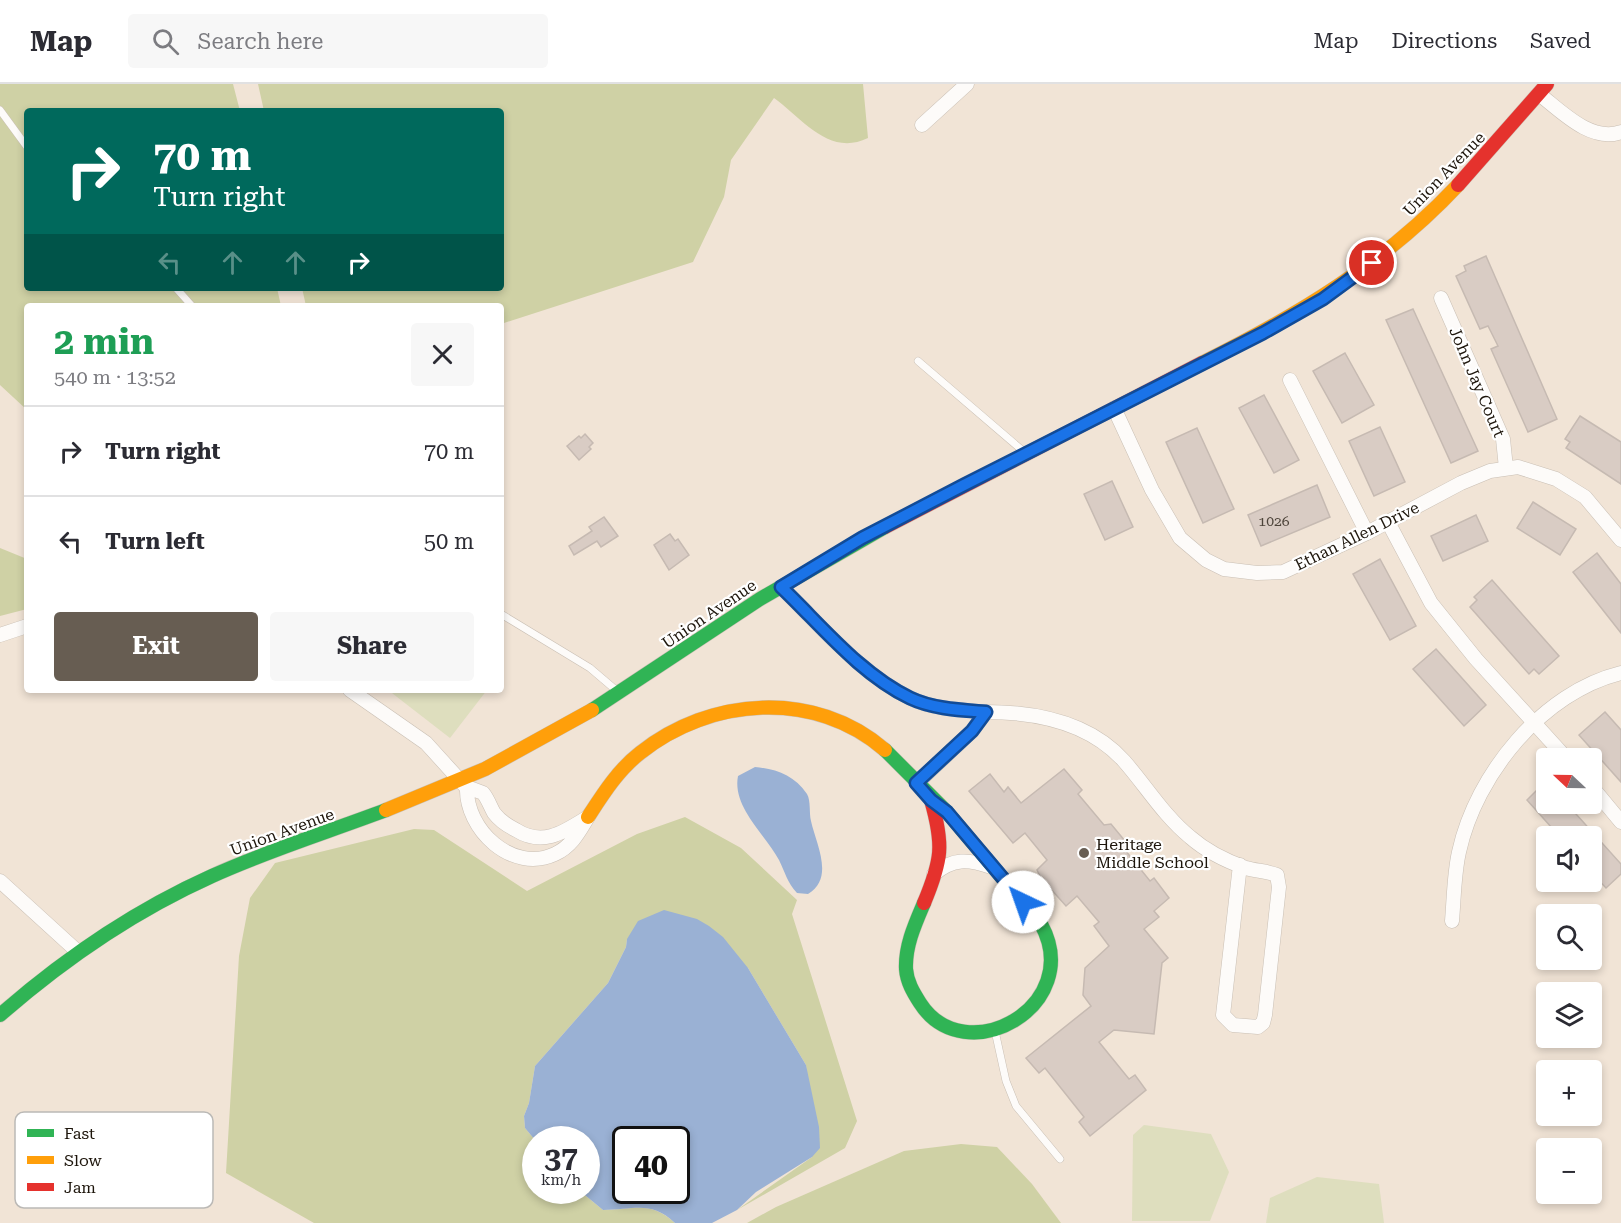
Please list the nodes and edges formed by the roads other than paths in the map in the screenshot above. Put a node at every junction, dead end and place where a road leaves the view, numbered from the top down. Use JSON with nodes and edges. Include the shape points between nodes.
{"nodes":[{"id":1,"x":967,"y":84,"type":"edge"},
{"id":2,"x":1543,"y":89,"type":"edge"},
{"id":3,"x":0,"y":110,"type":"edge"},
{"id":4,"x":922,"y":125,"type":"dead end"},
{"id":5,"x":1621,"y":132,"type":"edge"},
{"id":6,"x":24,"y":143,"type":"edge"},
{"id":7,"x":179,"y":291,"type":"edge"},
{"id":8,"x":1441,"y":298,"type":"dead end"},
{"id":9,"x":189,"y":303,"type":"edge"},
{"id":10,"x":918,"y":361,"type":"dead end"},
{"id":11,"x":1290,"y":380,"type":"dead end"},
{"id":12,"x":1114,"y":408,"type":"junction"},
{"id":13,"x":1025,"y":453,"type":"junction"},
{"id":14,"x":1506,"y":468,"type":"junction"},
{"id":15,"x":1388,"y":522,"type":"junction"},
{"id":16,"x":1367,"y":533,"type":"junction"},
{"id":17,"x":1621,"y":540,"type":"edge"},
{"id":18,"x":781,"y":587,"type":"junction"},
{"id":19,"x":504,"y":616,"type":"edge"},
{"id":20,"x":24,"y":627,"type":"edge"},
{"id":21,"x":0,"y":635,"type":"edge"},
{"id":22,"x":1621,"y":673,"type":"edge"},
{"id":23,"x":354,"y":693,"type":"edge"},
{"id":24,"x":619,"y":693,"type":"junction"},
{"id":25,"x":986,"y":712,"type":"junction"},
{"id":26,"x":1535,"y":721,"type":"junction"},
{"id":27,"x":1558,"y":748,"type":"edge"},
{"id":28,"x":916,"y":783,"type":"junction"},
{"id":29,"x":465,"y":784,"type":"junction"},
{"id":30,"x":1602,"y":799,"type":"edge"},
{"id":31,"x":931,"y":800,"type":"junction"},
{"id":32,"x":588,"y":817,"type":"junction"},
{"id":33,"x":1621,"y":822,"type":"edge"},
{"id":34,"x":1240,"y":865,"type":"junction"},
{"id":35,"x":993,"y":868,"type":"junction"},
{"id":36,"x":934,"y":875,"type":"junction"},
{"id":37,"x":0,"y":881,"type":"edge"},
{"id":38,"x":1452,"y":921,"type":"dead end"},
{"id":39,"x":78,"y":952,"type":"junction"},
{"id":40,"x":0,"y":1015,"type":"edge"},
{"id":41,"x":995,"y":1031,"type":"junction"},
{"id":42,"x":1060,"y":1159,"type":"dead end"}],
"edges":[{"from":1,"to":4,"type":"street"},
{"from":2,"to":5,"type":"street","via":[[1594,132]]},
{"from":2,"to":12,"type":"street","name":"Union Avenue","via":[[1439,207],[1389,251],[1323,299]]},
{"from":3,"to":6,"type":"lane"},
{"from":7,"to":9,"type":"lane"},
{"from":8,"to":14,"type":"street","name":"John Jay Court","via":[[1503,439]]},
{"from":10,"to":13,"type":"lane"},
{"from":11,"to":16,"type":"street"},
{"from":12,"to":13,"type":"street","name":"Union Avenue"},
{"from":12,"to":16,"type":"street","name":"Ethan Allen Drive","via":[[1152,490],[1180,538],[1224,569],[1283,572]]},
{"from":13,"to":18,"type":"street","name":"Union Avenue","via":[[862,538]]},
{"from":14,"to":15,"type":"street","name":"Ethan Allen Drive","via":[[1461,483]]},
{"from":14,"to":17,"type":"street","name":"Ethan Allen Drive","via":[[1518,467],[1556,479],[1585,497]]},
{"from":15,"to":16,"type":"street","name":"Ethan Allen Drive"},
{"from":15,"to":26,"type":"street","via":[[1431,603],[1476,659]]},
{"from":18,"to":24,"type":"street","name":"Union Avenue"},
{"from":18,"to":25,"type":"street","via":[[882,681],[911,699],[945,708]]},
{"from":19,"to":24,"type":"lane","via":[[590,668]]},
{"from":20,"to":21,"type":"street"},
{"from":22,"to":26,"type":"street","via":[[1572,691]]},
{"from":23,"to":29,"type":"street","via":[[426,743]]},
{"from":24,"to":29,"type":"street","name":"Union Avenue"},
{"from":25,"to":28,"type":"street","via":[[972,731]]},
{"from":25,"to":34,"type":"street","via":[[1024,712],[1093,735],[1123,759],[1191,838]]},
{"from":26,"to":27,"type":"street"},
{"from":26,"to":38,"type":"street","via":[[1489,781],[1468,820],[1458,853]]},
{"from":28,"to":31,"type":"street"},
{"from":28,"to":32,"type":"street","via":[[870,738],[852,728],[796,709],[742,707],[687,722],[655,740],[621,771]]},
{"from":29,"to":32,"type":"street","via":[[483,793],[506,825],[530,837],[539,839],[562,833]]},
{"from":29,"to":32,"type":"street","via":[[466,802],[475,821],[499,849],[514,856],[535,859],[554,854],[573,842]]},
{"from":29,"to":39,"type":"street","name":"Union Avenue","via":[[246,862],[138,912]]},
{"from":30,"to":33,"type":"street"},
{"from":31,"to":35,"type":"street","via":[[947,812]]},
{"from":31,"to":36,"type":"street","via":[[941,845]]},
{"from":34,"to":34,"type":"street","via":[[1271,872],[1279,880],[1265,1015],[1258,1027],[1233,1025],[1223,1015]]},
{"from":35,"to":36,"type":"street","via":[[959,860]]},
{"from":35,"to":41,"type":"street","via":[[1044,929],[1051,957],[1044,993],[1032,1010],[1014,1025]]},
{"from":36,"to":41,"type":"street","via":[[909,944],[906,967],[910,988],[925,1011],[944,1025],[967,1032]]},
{"from":37,"to":39,"type":"street"},
{"from":39,"to":40,"type":"street","name":"Union Avenue"},
{"from":41,"to":42,"type":"lane","via":[[1016,1106]]}]}
